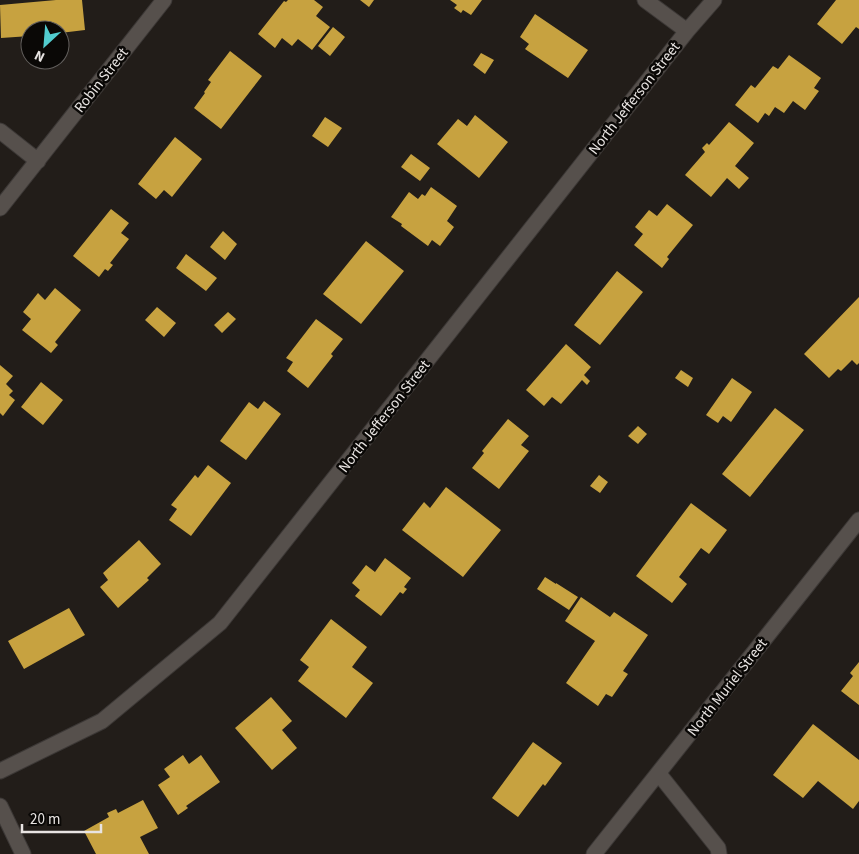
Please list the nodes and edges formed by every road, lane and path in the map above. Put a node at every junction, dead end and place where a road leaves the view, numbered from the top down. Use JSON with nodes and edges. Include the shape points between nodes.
{"nodes":[{"id":1,"x":164,"y":0,"type":"edge"},
{"id":2,"x":645,"y":0,"type":"edge"},
{"id":3,"x":714,"y":0,"type":"edge"},
{"id":4,"x":687,"y":31,"type":"junction"},
{"id":5,"x":0,"y":131,"type":"edge"},
{"id":6,"x":38,"y":161,"type":"junction"},
{"id":7,"x":0,"y":208,"type":"edge"},
{"id":8,"x":859,"y":520,"type":"edge"},
{"id":9,"x":0,"y":772,"type":"edge"},
{"id":10,"x":659,"y":774,"type":"junction"},
{"id":11,"x":0,"y":806,"type":"edge"},
{"id":12,"x":23,"y":854,"type":"edge"},
{"id":13,"x":594,"y":854,"type":"edge"},
{"id":14,"x":719,"y":854,"type":"edge"}],
"edges":[{"from":1,"to":6,"type":"street","name":"Robin Street"},
{"from":2,"to":4,"type":"street"},
{"from":3,"to":4,"type":"street","name":"North Jefferson Street"},
{"from":4,"to":9,"type":"street","name":"North Jefferson Street","via":[[220,624],[102,721]]},
{"from":5,"to":6,"type":"street"},
{"from":6,"to":7,"type":"street","name":"Robin Street"},
{"from":8,"to":10,"type":"street","name":"North Muriel Street"},
{"from":10,"to":13,"type":"street","name":"North Muriel Street"},
{"from":10,"to":14,"type":"street","via":[[718,848]]},
{"from":11,"to":12,"type":"street"}]}
